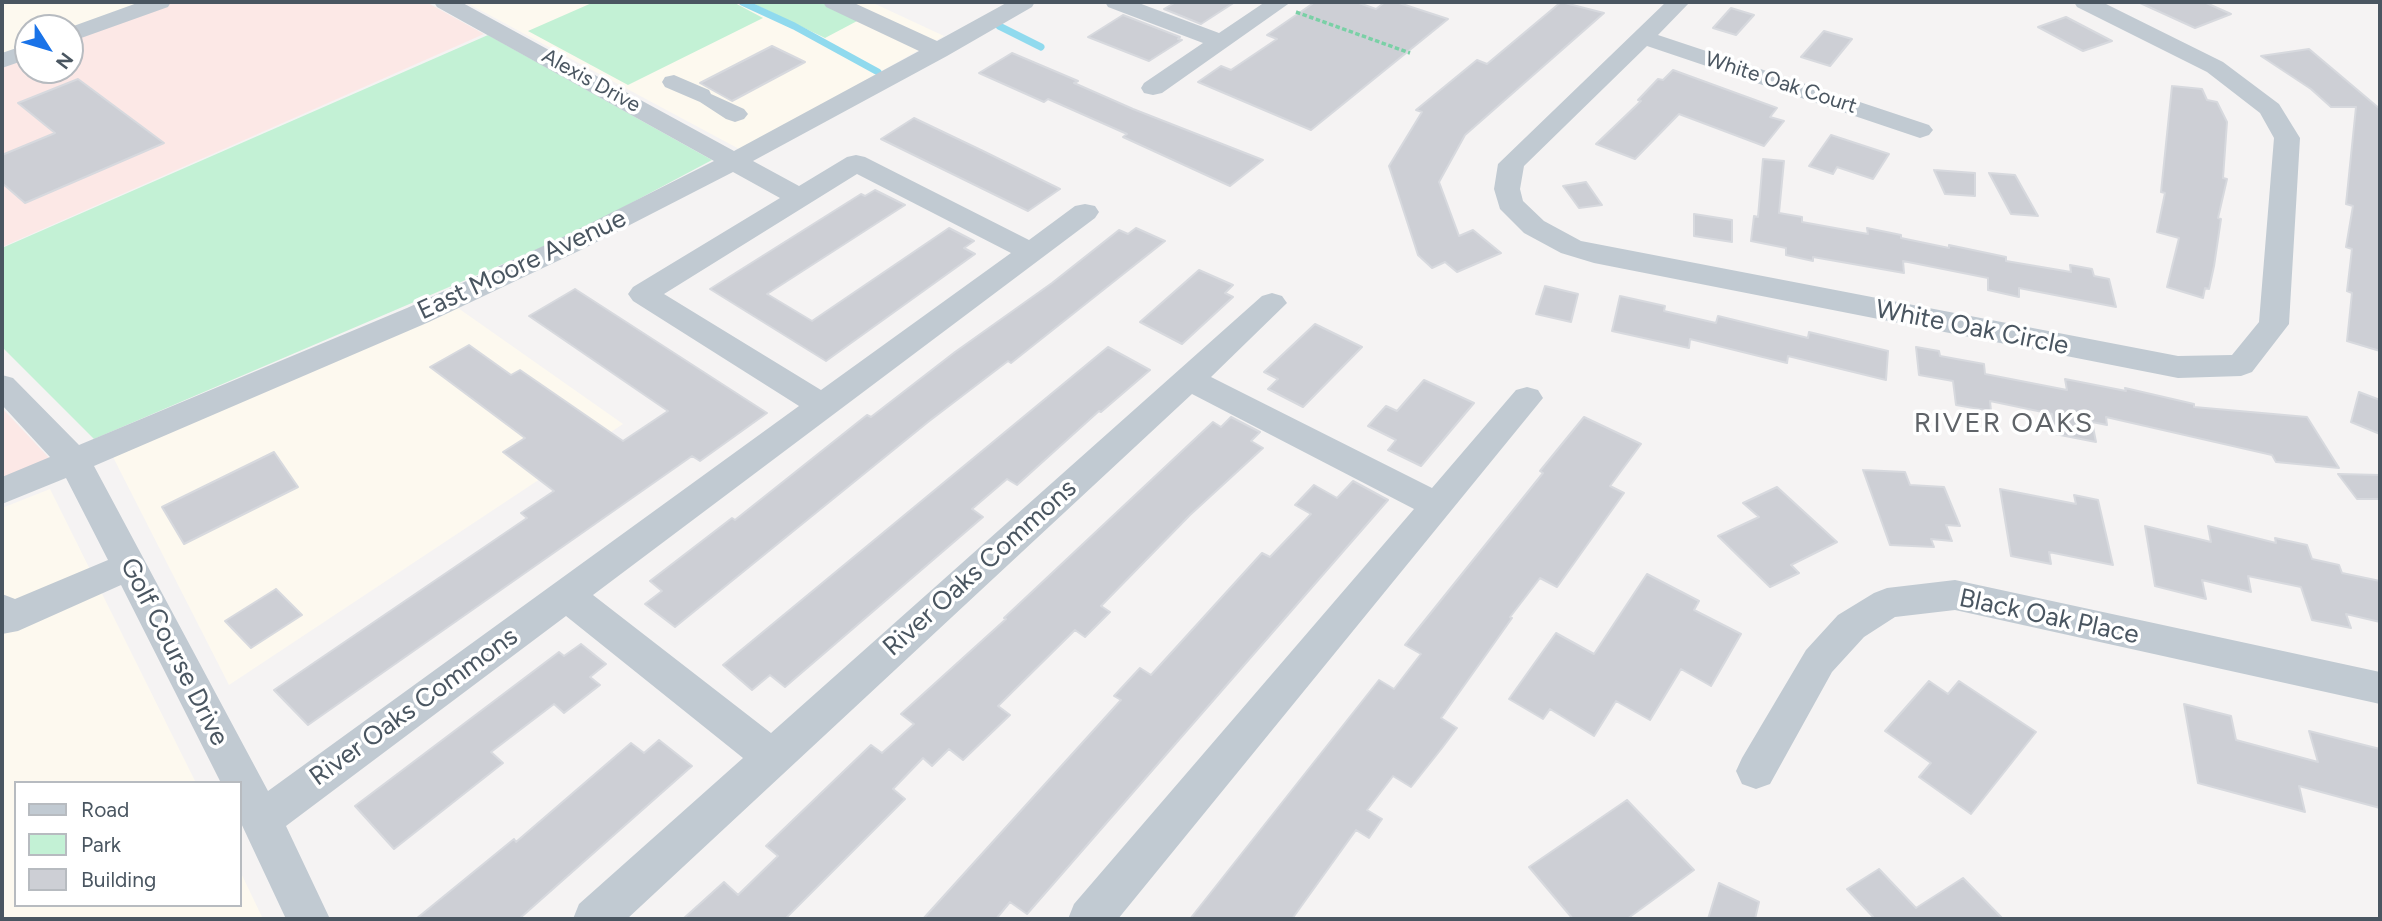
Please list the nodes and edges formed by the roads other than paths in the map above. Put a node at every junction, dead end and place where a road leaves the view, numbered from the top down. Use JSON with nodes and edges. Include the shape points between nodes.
{"nodes":[{"id":1,"x":160,"y":2,"type":"edge"},
{"id":2,"x":445,"y":2,"type":"edge"},
{"id":3,"x":834,"y":2,"type":"edge"},
{"id":4,"x":1024,"y":2,"type":"edge"},
{"id":5,"x":1116,"y":2,"type":"edge"},
{"id":6,"x":1679,"y":2,"type":"edge"},
{"id":7,"x":2085,"y":2,"type":"edge"},
{"id":8,"x":1277,"y":3,"type":"edge"},
{"id":9,"x":84,"y":31,"type":"edge"},
{"id":10,"x":1642,"y":37,"type":"junction"},
{"id":11,"x":1221,"y":42,"type":"junction"},
{"id":12,"x":939,"y":51,"type":"junction"},
{"id":13,"x":674,"y":82,"type":"dead end"},
{"id":14,"x":1153,"y":88,"type":"dead end"},
{"id":15,"x":735,"y":114,"type":"dead end"},
{"id":16,"x":1920,"y":130,"type":"dead end"},
{"id":17,"x":736,"y":161,"type":"junction"},
{"id":18,"x":800,"y":198,"type":"junction"},
{"id":19,"x":1085,"y":212,"type":"dead end"},
{"id":20,"x":1031,"y":252,"type":"junction"},
{"id":21,"x":1272,"y":303,"type":"dead end"},
{"id":22,"x":1189,"y":379,"type":"junction"},
{"id":23,"x":2,"y":386,"type":"edge"},
{"id":24,"x":1527,"y":398,"type":"dead end"},
{"id":25,"x":822,"y":406,"type":"junction"},
{"id":26,"x":75,"y":462,"type":"junction"},
{"id":27,"x":2,"y":491,"type":"edge"},
{"id":28,"x":1436,"y":505,"type":"junction"},
{"id":29,"x":128,"y":566,"type":"junction"},
{"id":30,"x":566,"y":595,"type":"junction"},
{"id":31,"x":2,"y":609,"type":"edge"},
{"id":32,"x":2380,"y":688,"type":"edge"},
{"id":33,"x":772,"y":758,"type":"junction"},
{"id":34,"x":1756,"y":771,"type":"dead end"},
{"id":35,"x":241,"y":781,"type":"edge"},
{"id":36,"x":242,"y":784,"type":"edge"},
{"id":37,"x":261,"y":820,"type":"junction"},
{"id":38,"x":308,"y":919,"type":"edge"},
{"id":39,"x":595,"y":919,"type":"edge"},
{"id":40,"x":1090,"y":919,"type":"edge"}],
"edges":[{"from":1,"to":9,"type":"street"},
{"from":2,"to":17,"type":"street","name":"Alexis Drive"},
{"from":3,"to":12,"type":"street"},
{"from":4,"to":12,"type":"street","name":"East Moore Avenue"},
{"from":5,"to":11,"type":"street"},
{"from":6,"to":10,"type":"street","name":"White Oak Circle"},
{"from":7,"to":10,"type":"street","name":"White Oak Circle","via":[[2215,67],[2270,109],[2287,138],[2274,324],[2241,365],[2178,368],[1594,254],[1549,236],[1510,203],[1511,164]]},
{"from":8,"to":11,"type":"street"},
{"from":10,"to":16,"type":"street","name":"White Oak Court"},
{"from":11,"to":14,"type":"street"},
{"from":12,"to":17,"type":"street","name":"East Moore Avenue"},
{"from":13,"to":15,"type":"street"},
{"from":17,"to":18,"type":"street"},
{"from":17,"to":26,"type":"street","name":"East Moore Avenue","via":[[432,309]]},
{"from":18,"to":20,"type":"street","via":[[856,163]]},
{"from":18,"to":25,"type":"street","via":[[643,294]]},
{"from":19,"to":20,"type":"street","name":"River Oaks Commons"},
{"from":20,"to":25,"type":"street","name":"River Oaks Commons"},
{"from":21,"to":22,"type":"street","name":"River Oaks Commons"},
{"from":22,"to":28,"type":"street"},
{"from":22,"to":33,"type":"street","name":"River Oaks Commons"},
{"from":23,"to":26,"type":"street","name":"Golf Course Drive"},
{"from":24,"to":28,"type":"street"},
{"from":25,"to":30,"type":"street","name":"River Oaks Commons"},
{"from":26,"to":27,"type":"street","name":"East Moore Avenue"},
{"from":26,"to":29,"type":"street","name":"Golf Course Drive"},
{"from":28,"to":40,"type":"street"},
{"from":29,"to":31,"type":"street","via":[[5,620]]},
{"from":29,"to":35,"type":"street","name":"Golf Course Drive"},
{"from":30,"to":33,"type":"street"},
{"from":30,"to":37,"type":"street","name":"River Oaks Commons"},
{"from":32,"to":34,"type":"street","name":"Black Oak Place","via":[[1955,595],[1887,603],[1851,626],[1819,661]]},
{"from":33,"to":39,"type":"street","name":"River Oaks Commons"},
{"from":36,"to":37,"type":"street","name":"Golf Course Drive"},
{"from":37,"to":38,"type":"street","name":"Golf Course Drive"}]}
